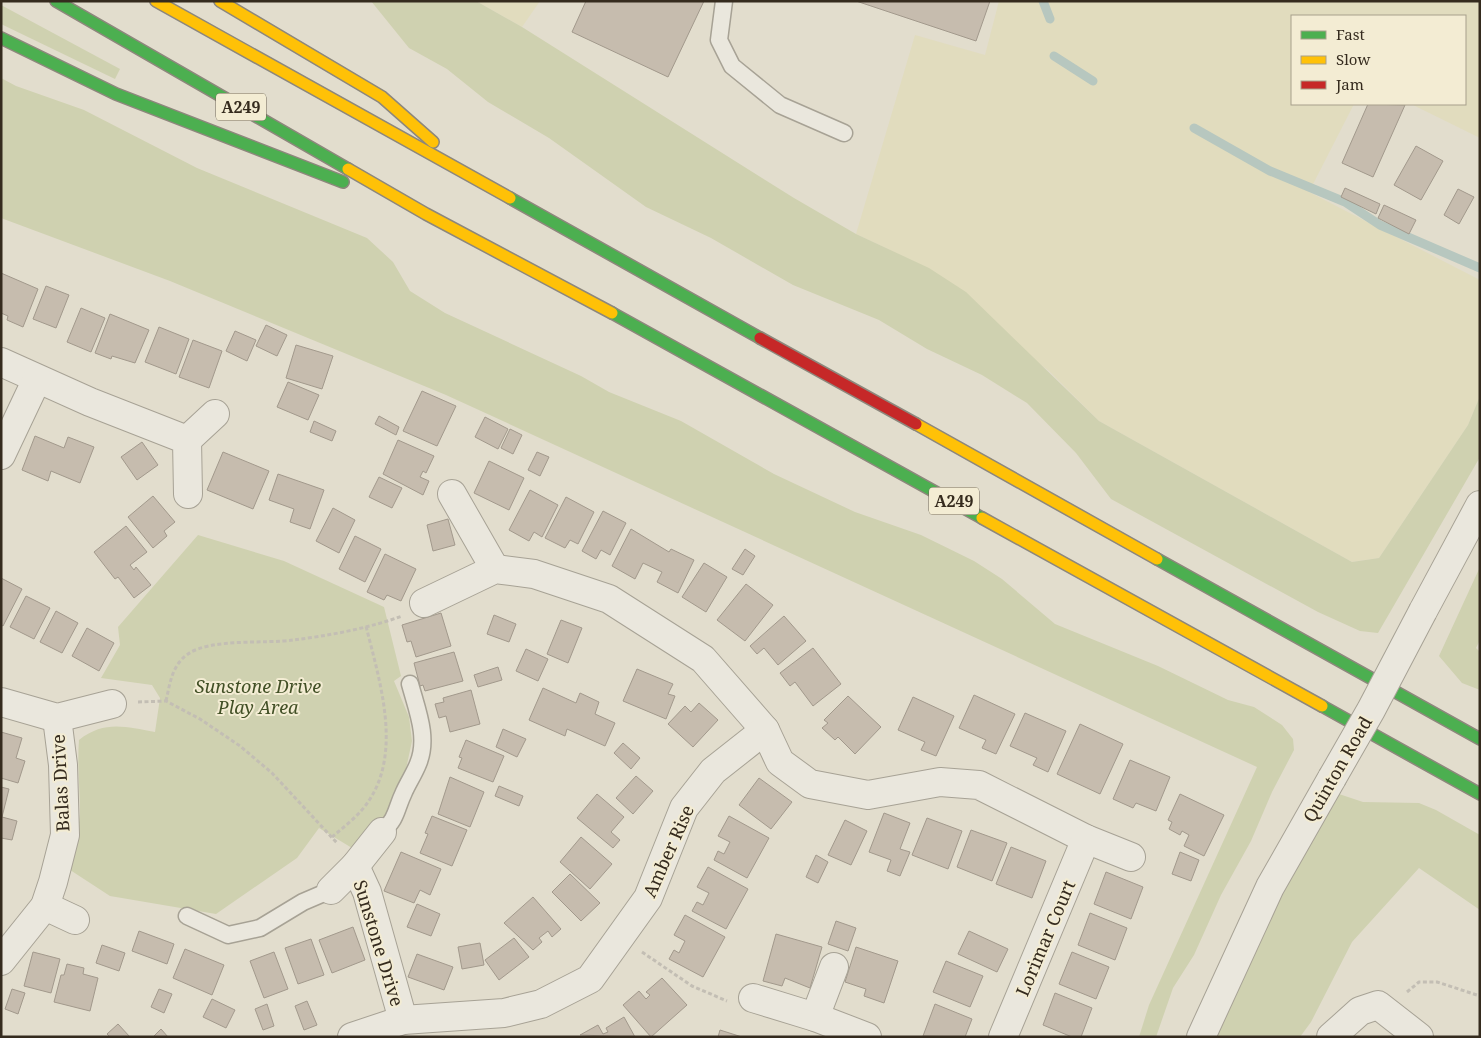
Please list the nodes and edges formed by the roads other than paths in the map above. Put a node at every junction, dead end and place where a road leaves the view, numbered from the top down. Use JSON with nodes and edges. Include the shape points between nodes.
{"nodes":[{"id":1,"x":56,"y":1,"type":"edge"},
{"id":2,"x":156,"y":1,"type":"edge"},
{"id":3,"x":220,"y":1,"type":"edge"},
{"id":4,"x":724,"y":1,"type":"edge"},
{"id":5,"x":1,"y":38,"type":"edge"},
{"id":6,"x":844,"y":133,"type":"dead end"},
{"id":7,"x":472,"y":177,"type":"junction"},
{"id":8,"x":426,"y":214,"type":"junction"},
{"id":9,"x":1,"y":362,"type":"edge"},
{"id":10,"x":37,"y":379,"type":"junction"},
{"id":11,"x":215,"y":414,"type":"dead end"},
{"id":12,"x":187,"y":440,"type":"junction"},
{"id":13,"x":1,"y":456,"type":"edge"},
{"id":14,"x":188,"y":494,"type":"dead end"},
{"id":15,"x":452,"y":494,"type":"dead end"},
{"id":16,"x":1480,"y":506,"type":"edge"},
{"id":17,"x":495,"y":570,"type":"junction"},
{"id":18,"x":424,"y":604,"type":"road end"},
{"id":19,"x":410,"y":684,"type":"dead end"},
{"id":20,"x":1,"y":702,"type":"edge"},
{"id":21,"x":112,"y":704,"type":"road end"},
{"id":22,"x":57,"y":718,"type":"junction"},
{"id":23,"x":765,"y":730,"type":"junction"},
{"id":24,"x":1480,"y":739,"type":"edge"},
{"id":25,"x":1480,"y":794,"type":"edge"},
{"id":26,"x":382,"y":832,"type":"joint"},
{"id":27,"x":1086,"y":839,"type":"junction"},
{"id":28,"x":1131,"y":857,"type":"dead end"},
{"id":29,"x":355,"y":866,"type":"junction"},
{"id":30,"x":331,"y":890,"type":"joint"},
{"id":31,"x":45,"y":906,"type":"junction"},
{"id":32,"x":187,"y":916,"type":"dead end"},
{"id":33,"x":75,"y":920,"type":"dead end"},
{"id":34,"x":1,"y":961,"type":"edge"},
{"id":35,"x":834,"y":967,"type":"dead end"},
{"id":36,"x":753,"y":998,"type":"road end"},
{"id":37,"x":815,"y":1017,"type":"junction"},
{"id":38,"x":403,"y":1020,"type":"junction"},
{"id":39,"x":352,"y":1037,"type":"edge"},
{"id":40,"x":867,"y":1037,"type":"edge"},
{"id":41,"x":1003,"y":1037,"type":"edge"},
{"id":42,"x":1201,"y":1037,"type":"edge"},
{"id":43,"x":1331,"y":1037,"type":"edge"},
{"id":44,"x":1419,"y":1037,"type":"edge"}],
"edges":[{"from":1,"to":8,"type":"highway","number":"A249"},
{"from":2,"to":7,"type":"highway","number":"A249"},
{"from":3,"to":7,"type":"highway","via":[[382,97]]},
{"from":4,"to":6,"type":"lane","via":[[719,40],[732,66],[780,105]]},
{"from":5,"to":8,"type":"highway","via":[[116,94]]},
{"from":7,"to":24,"type":"highway","number":"A249"},
{"from":8,"to":25,"type":"highway","number":"A249","via":[[638,326]]},
{"from":9,"to":10,"type":"street"},
{"from":10,"to":12,"type":"street"},
{"from":10,"to":13,"type":"street"},
{"from":11,"to":12,"type":"street"},
{"from":12,"to":14,"type":"street"},
{"from":15,"to":17,"type":"street"},
{"from":16,"to":42,"type":"street","name":"Quinton Road","bridge":true,"via":[[1371,710],[1266,895]]},
{"from":17,"to":18,"type":"street"},
{"from":17,"to":23,"type":"street","via":[[534,574],[609,599],[647,621],[704,659]]},
{"from":19,"to":26,"type":"lane","via":[[423,732],[422,747],[393,822]]},
{"from":20,"to":22,"type":"street","name":"Balas Drive"},
{"from":21,"to":22,"type":"street","name":"Balas Drive"},
{"from":22,"to":31,"type":"street","name":"Balas Drive","via":[[63,765],[64,835]]},
{"from":23,"to":27,"type":"street","via":[[780,762],[810,784],[868,795],[940,782],[979,785]]},
{"from":23,"to":38,"type":"street","name":"Amber Rise","via":[[713,771],[684,808],[648,898],[590,979],[541,1004],[504,1013]]},
{"from":26,"to":29,"type":"street","name":"Sunstone Drive"},
{"from":27,"to":28,"type":"street"},
{"from":27,"to":41,"type":"street","name":"Lorimar Court"},
{"from":29,"to":30,"type":"street","name":"Sunstone Drive"},
{"from":29,"to":38,"type":"street","name":"Sunstone Drive","via":[[367,892]]},
{"from":30,"to":32,"type":"lane","via":[[303,902],[260,928],[228,936]]},
{"from":31,"to":33,"type":"street"},
{"from":31,"to":34,"type":"street","name":"Balas Drive"},
{"from":35,"to":37,"type":"street"},
{"from":36,"to":37,"type":"street"},
{"from":37,"to":40,"type":"street"},
{"from":38,"to":39,"type":"street","name":"Amber Rise"},
{"from":43,"to":44,"type":"street","via":[[1360,1011],[1378,1005]]}]}
